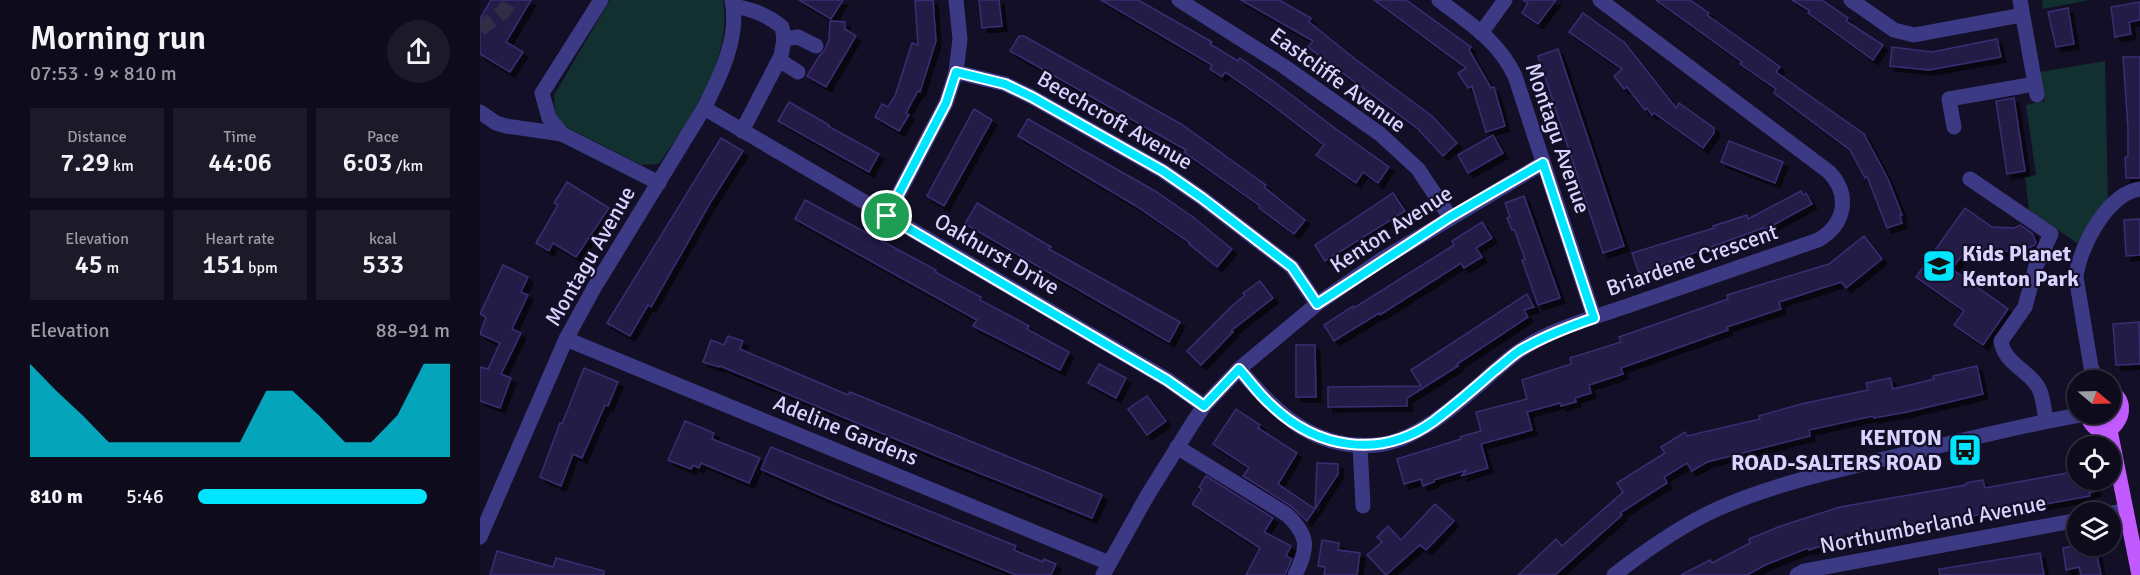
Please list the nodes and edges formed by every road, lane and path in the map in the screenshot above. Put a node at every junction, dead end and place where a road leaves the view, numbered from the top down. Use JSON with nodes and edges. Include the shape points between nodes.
{"nodes":[{"id":1,"x":602,"y":0,"type":"edge"},
{"id":2,"x":956,"y":0,"type":"edge"},
{"id":3,"x":1179,"y":0,"type":"edge"},
{"id":4,"x":1439,"y":0,"type":"edge"},
{"id":5,"x":1505,"y":0,"type":"edge"},
{"id":6,"x":1600,"y":0,"type":"edge"},
{"id":7,"x":1851,"y":0,"type":"edge"},
{"id":8,"x":733,"y":3,"type":"edge"},
{"id":9,"x":2021,"y":7,"type":"edge"},
{"id":10,"x":1481,"y":33,"type":"junction"},
{"id":11,"x":784,"y":39,"type":"junction"},
{"id":12,"x":816,"y":46,"type":"dead end"},
{"id":13,"x":778,"y":60,"type":"junction"},
{"id":14,"x":798,"y":72,"type":"dead end"},
{"id":15,"x":956,"y":72,"type":"junction"},
{"id":16,"x":704,"y":108,"type":"junction"},
{"id":17,"x":480,"y":112,"type":"edge"},
{"id":18,"x":1954,"y":127,"type":"dead end"},
{"id":19,"x":742,"y":130,"type":"junction"},
{"id":20,"x":562,"y":134,"type":"junction"},
{"id":21,"x":1543,"y":163,"type":"junction"},
{"id":22,"x":1970,"y":179,"type":"dead end"},
{"id":23,"x":658,"y":183,"type":"junction"},
{"id":24,"x":2140,"y":189,"type":"edge"},
{"id":25,"x":887,"y":216,"type":"junction"},
{"id":26,"x":1450,"y":217,"type":"junction"},
{"id":27,"x":1317,"y":304,"type":"junction"},
{"id":28,"x":1594,"y":318,"type":"junction"},
{"id":29,"x":566,"y":339,"type":"junction"},
{"id":30,"x":1239,"y":369,"type":"junction"},
{"id":31,"x":2092,"y":370,"type":"edge"},
{"id":32,"x":2121,"y":398,"type":"edge"},
{"id":33,"x":1204,"y":406,"type":"junction"},
{"id":34,"x":2133,"y":407,"type":"edge"},
{"id":35,"x":2067,"y":417,"type":"edge"},
{"id":36,"x":2046,"y":421,"type":"junction"},
{"id":37,"x":2090,"y":424,"type":"edge"},
{"id":38,"x":2110,"y":430,"type":"junction"},
{"id":39,"x":1360,"y":445,"type":"junction"},
{"id":40,"x":1177,"y":447,"type":"junction"},
{"id":41,"x":1363,"y":506,"type":"dead end"},
{"id":42,"x":2126,"y":510,"type":"junction"},
{"id":43,"x":2121,"y":511,"type":"edge"},
{"id":44,"x":2067,"y":522,"type":"edge"},
{"id":45,"x":480,"y":537,"type":"edge"},
{"id":46,"x":1106,"y":569,"type":"edge"},
{"id":47,"x":1295,"y":575,"type":"edge"},
{"id":48,"x":1614,"y":575,"type":"edge"},
{"id":49,"x":1797,"y":575,"type":"edge"},
{"id":50,"x":2139,"y":575,"type":"edge"}],
"edges":[{"from":1,"to":20,"type":"street","via":[[542,93],[549,118]]},
{"from":2,"to":15,"type":"street","via":[[960,39]]},
{"from":3,"to":26,"type":"street","name":"Eastcliffe Avenue","via":[[1282,65],[1380,134],[1418,169]]},
{"from":4,"to":10,"type":"street","name":"Montagu Avenue"},
{"from":5,"to":10,"type":"street"},
{"from":6,"to":28,"type":"street","name":"Briardene Crescent","via":[[1829,172],[1840,185],[1843,202],[1836,225],[1818,240]]},
{"from":7,"to":9,"type":"street","via":[[1894,30],[1914,34]]},
{"from":8,"to":11,"type":"street","via":[[770,18],[782,27]]},
{"from":8,"to":16,"type":"street","name":"Montagu Avenue","via":[[725,63]]},
{"from":9,"to":18,"type":"street","via":[[2036,89],[1949,99]]},
{"from":10,"to":21,"type":"street","name":"Montagu Avenue","via":[[1508,60]]},
{"from":11,"to":12,"type":"street","via":[[798,37]]},
{"from":11,"to":13,"type":"street"},
{"from":13,"to":14,"type":"street"},
{"from":13,"to":19,"type":"street"},
{"from":15,"to":25,"type":"street","via":[[946,103]]},
{"from":15,"to":27,"type":"street","name":"Beechcroft Avenue","via":[[1005,84],[1163,171],[1292,267]]},
{"from":16,"to":19,"type":"street","name":"Oakhurst Drive"},
{"from":16,"to":23,"type":"street","name":"Montagu Avenue"},
{"from":17,"to":20,"type":"street","via":[[506,126]]},
{"from":19,"to":25,"type":"street","name":"Oakhurst Drive"},
{"from":20,"to":23,"type":"street"},
{"from":21,"to":26,"type":"street","name":"Kenton Avenue"},
{"from":21,"to":28,"type":"street","name":"Montagu Avenue"},
{"from":22,"to":36,"type":"street","via":[[2051,234],[2036,266],[2025,307],[2001,341],[2002,351],[2010,361],[2037,385]]},
{"from":23,"to":29,"type":"street","name":"Montagu Avenue"},
{"from":24,"to":31,"type":"street","via":[[2123,196],[2104,214],[2077,262],[2076,278]]},
{"from":25,"to":33,"type":"street","name":"Oakhurst Drive","via":[[1167,380]]},
{"from":26,"to":27,"type":"street","name":"Kenton Avenue"},
{"from":27,"to":30,"type":"street","name":"Kenton Avenue"},
{"from":28,"to":39,"type":"street","name":"Briardene Crescent","via":[[1517,352],[1433,422],[1414,433],[1378,445]]},
{"from":29,"to":45,"type":"street","name":"Montagu Avenue"},
{"from":29,"to":46,"type":"street","name":"Adeline Gardens"},
{"from":30,"to":33,"type":"street","name":"Kenton Avenue"},
{"from":30,"to":39,"type":"street","name":"Briardene Crescent","via":[[1269,404],[1301,427],[1331,441]]},
{"from":32,"to":34,"type":"main road"},
{"from":33,"to":40,"type":"street","name":"Kenton Avenue"},
{"from":34,"to":38,"type":"main road","via":[[2121,424]]},
{"from":35,"to":36,"type":"street"},
{"from":36,"to":48,"type":"street","via":[[1865,464],[1750,497],[1684,527]]},
{"from":37,"to":38,"type":"main road"},
{"from":38,"to":42,"type":"main road"},
{"from":39,"to":41,"type":"street"},
{"from":40,"to":46,"type":"street","name":"Kenton Avenue"},
{"from":40,"to":47,"type":"street","via":[[1296,523],[1303,532],[1305,549]]},
{"from":42,"to":43,"type":"street"},
{"from":42,"to":50,"type":"main road"},
{"from":44,"to":49,"type":"street","name":"Northumberland Avenue"}]}
